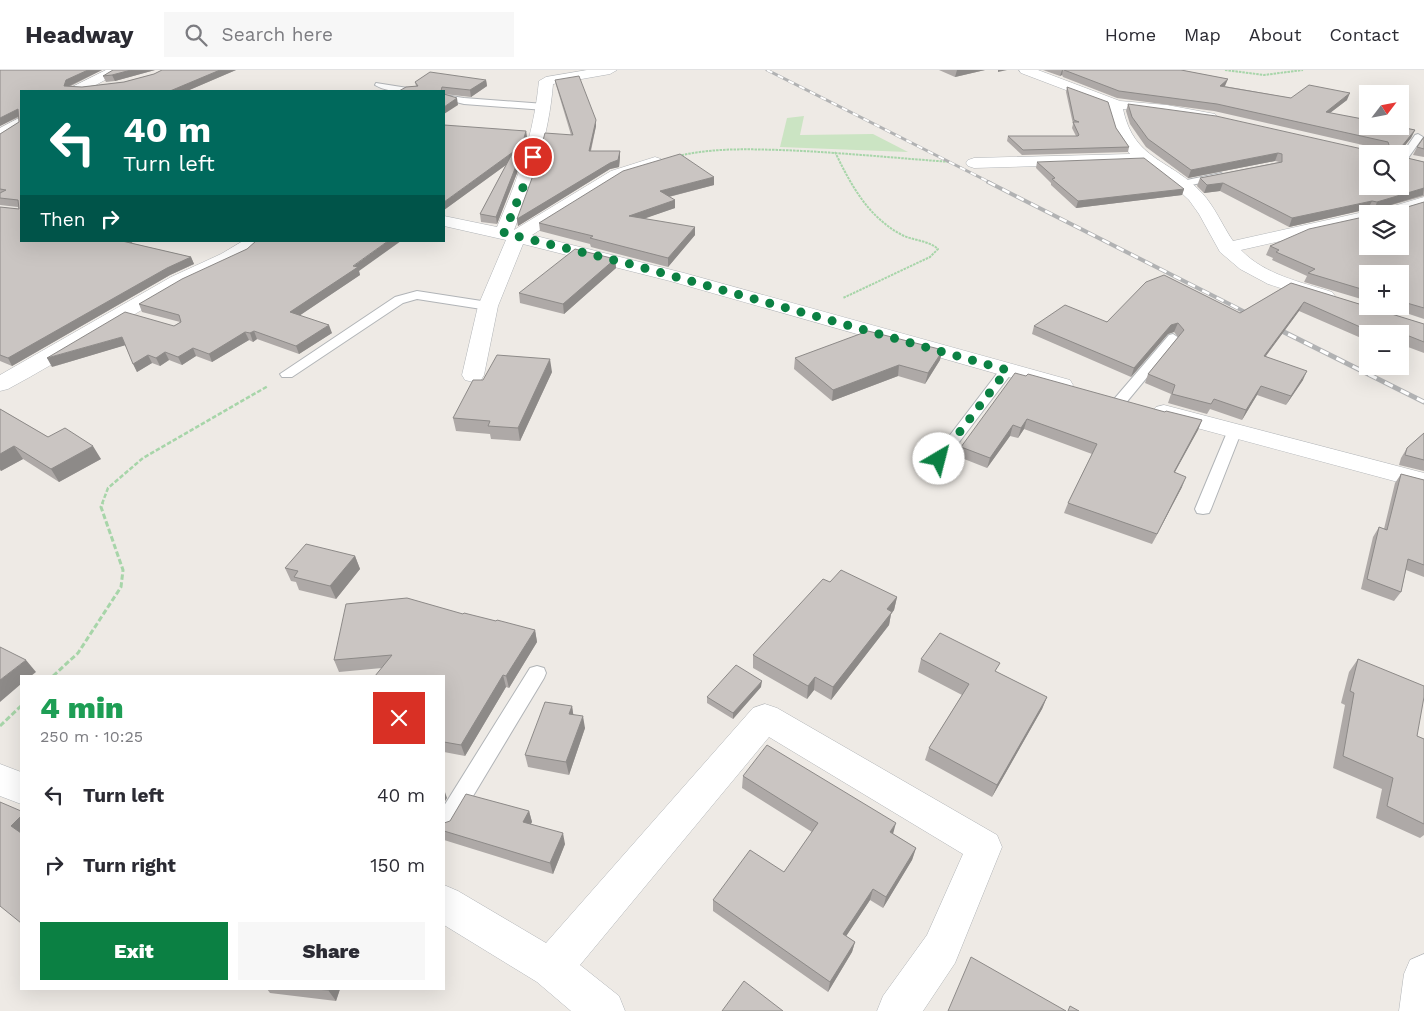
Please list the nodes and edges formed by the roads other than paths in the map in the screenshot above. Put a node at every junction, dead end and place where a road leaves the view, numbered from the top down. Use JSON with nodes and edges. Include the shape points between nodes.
{"nodes":[{"id":1,"x":116,"y":70,"type":"edge"},
{"id":2,"x":610,"y":70,"type":"edge"},
{"id":3,"x":1026,"y":70,"type":"edge"},
{"id":4,"x":380,"y":85,"type":"dead end"},
{"id":5,"x":103,"y":88,"type":"edge"},
{"id":6,"x":78,"y":89,"type":"edge"},
{"id":7,"x":408,"y":90,"type":"edge"},
{"id":8,"x":445,"y":97,"type":"edge"},
{"id":9,"x":1115,"y":104,"type":"junction"},
{"id":10,"x":545,"y":107,"type":"junction"},
{"id":11,"x":1222,"y":119,"type":"edge"},
{"id":12,"x":1418,"y":137,"type":"dead end"},
{"id":13,"x":1409,"y":156,"type":"edge"},
{"id":14,"x":668,"y":158,"type":"edge"},
{"id":15,"x":1146,"y":158,"type":"junction"},
{"id":16,"x":974,"y":163,"type":"road end"},
{"id":17,"x":1228,"y":175,"type":"edge"},
{"id":18,"x":1182,"y":184,"type":"junction"},
{"id":19,"x":1424,"y":202,"type":"edge"},
{"id":20,"x":1409,"y":206,"type":"edge"},
{"id":21,"x":1359,"y":218,"type":"edge"},
{"id":22,"x":445,"y":222,"type":"edge"},
{"id":23,"x":510,"y":235,"type":"junction"},
{"id":24,"x":254,"y":242,"type":"edge"},
{"id":25,"x":1227,"y":248,"type":"junction"},
{"id":26,"x":1339,"y":300,"type":"edge"},
{"id":27,"x":488,"y":306,"type":"junction"},
{"id":28,"x":1173,"y":338,"type":"edge"},
{"id":29,"x":1007,"y":370,"type":"junction"},
{"id":30,"x":288,"y":374,"type":"road end"},
{"id":31,"x":473,"y":375,"type":"dead end"},
{"id":32,"x":0,"y":384,"type":"edge"},
{"id":33,"x":1119,"y":400,"type":"junction"},
{"id":34,"x":1235,"y":430,"type":"junction"},
{"id":35,"x":939,"y":459,"type":"dead end"},
{"id":36,"x":1424,"y":481,"type":"edge"},
{"id":37,"x":1202,"y":509,"type":"dead end"},
{"id":38,"x":537,"y":673,"type":"dead end"},
{"id":39,"x":0,"y":779,"type":"edge"},
{"id":40,"x":20,"y":789,"type":"edge"},
{"id":41,"x":445,"y":822,"type":"edge"},
{"id":42,"x":445,"y":905,"type":"edge"},
{"id":43,"x":551,"y":968,"type":"junction"},
{"id":44,"x":1424,"y":974,"type":"edge"},
{"id":45,"x":604,"y":1011,"type":"edge"},
{"id":46,"x":898,"y":1011,"type":"edge"},
{"id":47,"x":1420,"y":1011,"type":"edge"}],
"edges":[{"from":1,"to":6,"type":"street"},
{"from":2,"to":10,"type":"street","via":[[546,81]]},
{"from":3,"to":9,"type":"street"},
{"from":4,"to":7,"type":"lane"},
{"from":5,"to":6,"type":"lane"},
{"from":8,"to":10,"type":"lane"},
{"from":9,"to":11,"type":"street"},
{"from":9,"to":15,"type":"street","via":[[1126,139]]},
{"from":10,"to":23,"type":"street"},
{"from":12,"to":13,"type":"lane"},
{"from":14,"to":23,"type":"street","via":[[617,174]]},
{"from":15,"to":16,"type":"street"},
{"from":15,"to":18,"type":"street"},
{"from":17,"to":18,"type":"lane"},
{"from":18,"to":25,"type":"street","via":[[1197,198]]},
{"from":19,"to":20,"type":"street"},
{"from":21,"to":25,"type":"street"},
{"from":22,"to":23,"type":"street"},
{"from":23,"to":27,"type":"street"},
{"from":23,"to":29,"type":"street","via":[[630,264]]},
{"from":24,"to":32,"type":"street","via":[[243,252],[182,278],[132,314]]},
{"from":25,"to":26,"type":"street","via":[[1262,274]]},
{"from":27,"to":30,"type":"lane","via":[[417,295],[399,300]]},
{"from":27,"to":31,"type":"street"},
{"from":28,"to":33,"type":"lane"},
{"from":29,"to":33,"type":"street"},
{"from":29,"to":35,"type":"lane"},
{"from":33,"to":34,"type":"street"},
{"from":34,"to":36,"type":"street"},
{"from":34,"to":37,"type":"lane"},
{"from":38,"to":41,"type":"lane"},
{"from":39,"to":40,"type":"street"},
{"from":42,"to":43,"type":"street"},
{"from":43,"to":45,"type":"street"},
{"from":43,"to":46,"type":"street","via":[[765,718],[984,847],[941,949]]},
{"from":44,"to":47,"type":"street"}]}
